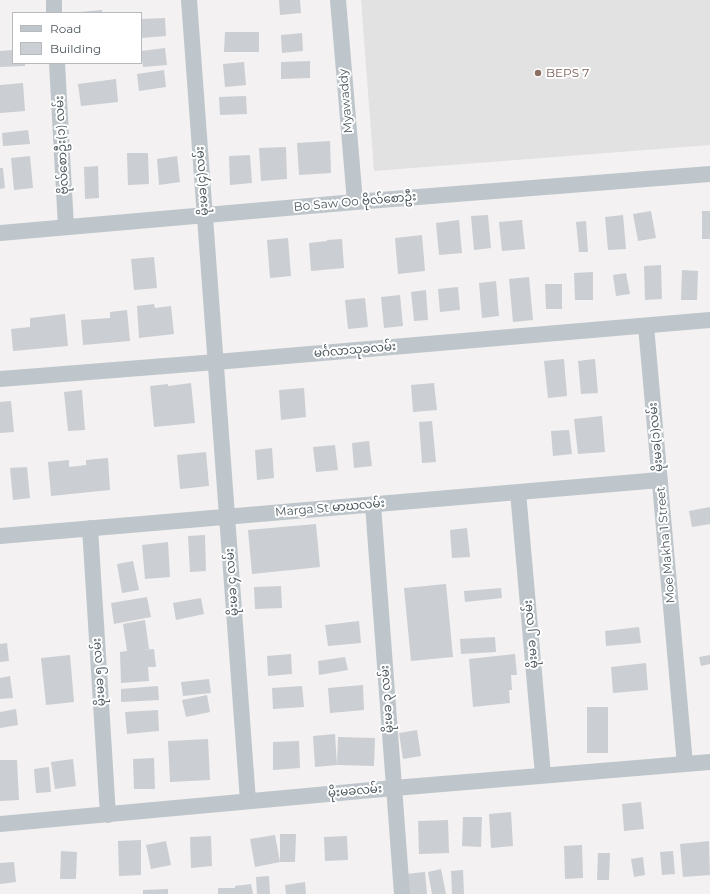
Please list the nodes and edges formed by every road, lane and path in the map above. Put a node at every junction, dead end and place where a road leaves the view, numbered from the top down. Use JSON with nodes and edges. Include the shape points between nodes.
{"nodes":[{"id":1,"x":54,"y":0,"type":"edge"},
{"id":2,"x":189,"y":0,"type":"edge"},
{"id":3,"x":338,"y":0,"type":"edge"},
{"id":4,"x":54,"y":12,"type":"edge"},
{"id":5,"x":57,"y":64,"type":"edge"},
{"id":6,"x":710,"y":174,"type":"edge"},
{"id":7,"x":355,"y":202,"type":"junction"},
{"id":8,"x":205,"y":215,"type":"junction"},
{"id":9,"x":66,"y":227,"type":"junction"},
{"id":10,"x":0,"y":233,"type":"edge"},
{"id":11,"x":710,"y":320,"type":"edge"},
{"id":12,"x":646,"y":326,"type":"junction"},
{"id":13,"x":216,"y":362,"type":"junction"},
{"id":14,"x":0,"y":379,"type":"edge"},
{"id":15,"x":660,"y":480,"type":"junction"},
{"id":16,"x":518,"y":492,"type":"junction"},
{"id":17,"x":373,"y":505,"type":"junction"},
{"id":18,"x":227,"y":517,"type":"junction"},
{"id":19,"x":90,"y":528,"type":"junction"},
{"id":20,"x":0,"y":536,"type":"edge"},
{"id":21,"x":685,"y":760,"type":"junction"},
{"id":22,"x":710,"y":762,"type":"edge"},
{"id":23,"x":543,"y":775,"type":"junction"},
{"id":24,"x":394,"y":788,"type":"junction"},
{"id":25,"x":248,"y":801,"type":"junction"},
{"id":26,"x":108,"y":815,"type":"junction"},
{"id":27,"x":0,"y":824,"type":"edge"},
{"id":28,"x":402,"y":894,"type":"edge"}],
"edges":[{"from":1,"to":4,"type":"street"},
{"from":2,"to":8,"type":"street","name":"မိုးမခ(၄)လမ်း"},
{"from":3,"to":7,"type":"street","name":"Myawaddy"},
{"from":5,"to":9,"type":"street","name":"ဗိုလ်စောဦး(၁) လမ်း"},
{"from":6,"to":7,"type":"street","name":"Bo Saw Oo ဗိုလ်စောဦး"},
{"from":7,"to":8,"type":"street","name":"Bo Saw Oo ဗိုလ်စောဦး"},
{"from":8,"to":9,"type":"street","name":"Bo Saw Oo ဗိုလ်စောဦး"},
{"from":8,"to":13,"type":"street","name":"မိုးမခ(၄)လမ်း"},
{"from":9,"to":10,"type":"street","name":"Bo Saw Oo ဗိုလ်စောဦး"},
{"from":11,"to":12,"type":"street","name":"မင်္ဂလာသုခလမ်း"},
{"from":12,"to":13,"type":"street","name":"မင်္ဂလာသုခလမ်း"},
{"from":12,"to":15,"type":"street","name":"Moe Makha 1 Street"},
{"from":12,"to":21,"type":"street","name":"မိုးမခ(၁)လမ်း"},
{"from":13,"to":14,"type":"street","name":"မင်္ဂလာသုခလမ်း"},
{"from":13,"to":18,"type":"street","name":"မိုးမခ ၄ လမ်း"},
{"from":15,"to":16,"type":"street","name":"Marga St မာဃလမ်း"},
{"from":15,"to":21,"type":"street","name":"Moe Makha 1 Street"},
{"from":16,"to":17,"type":"street","name":"Marga St မာဃလမ်း"},
{"from":16,"to":23,"type":"street","name":"မိုးမခ ၂ လမ်း"},
{"from":17,"to":18,"type":"street","name":"Marga St မာဃလမ်း"},
{"from":17,"to":24,"type":"street","name":"မိုးမခ ၃ လမ်း"},
{"from":18,"to":19,"type":"street","name":"Marga St မာဃလမ်း"},
{"from":18,"to":25,"type":"street","name":"မိုးမခ ၄ လမ်း"},
{"from":19,"to":20,"type":"street","name":"Marga St မာဃလမ်း"},
{"from":19,"to":26,"type":"street","name":"မိုးမခ ၅ လမ်း"},
{"from":21,"to":22,"type":"street","name":"မိုးမခလမ်း"},
{"from":21,"to":23,"type":"street","name":"မိုးမခလမ်း"},
{"from":23,"to":24,"type":"street","name":"မိုးမခလမ်း"},
{"from":24,"to":25,"type":"street","name":"မိုးမခလမ်း"},
{"from":24,"to":28,"type":"street","name":"မိုးမခ ၃ လမ်း"},
{"from":25,"to":26,"type":"street","name":"မိုးမခလမ်း"},
{"from":26,"to":27,"type":"street","name":"မိုးမခလမ်း"}]}
